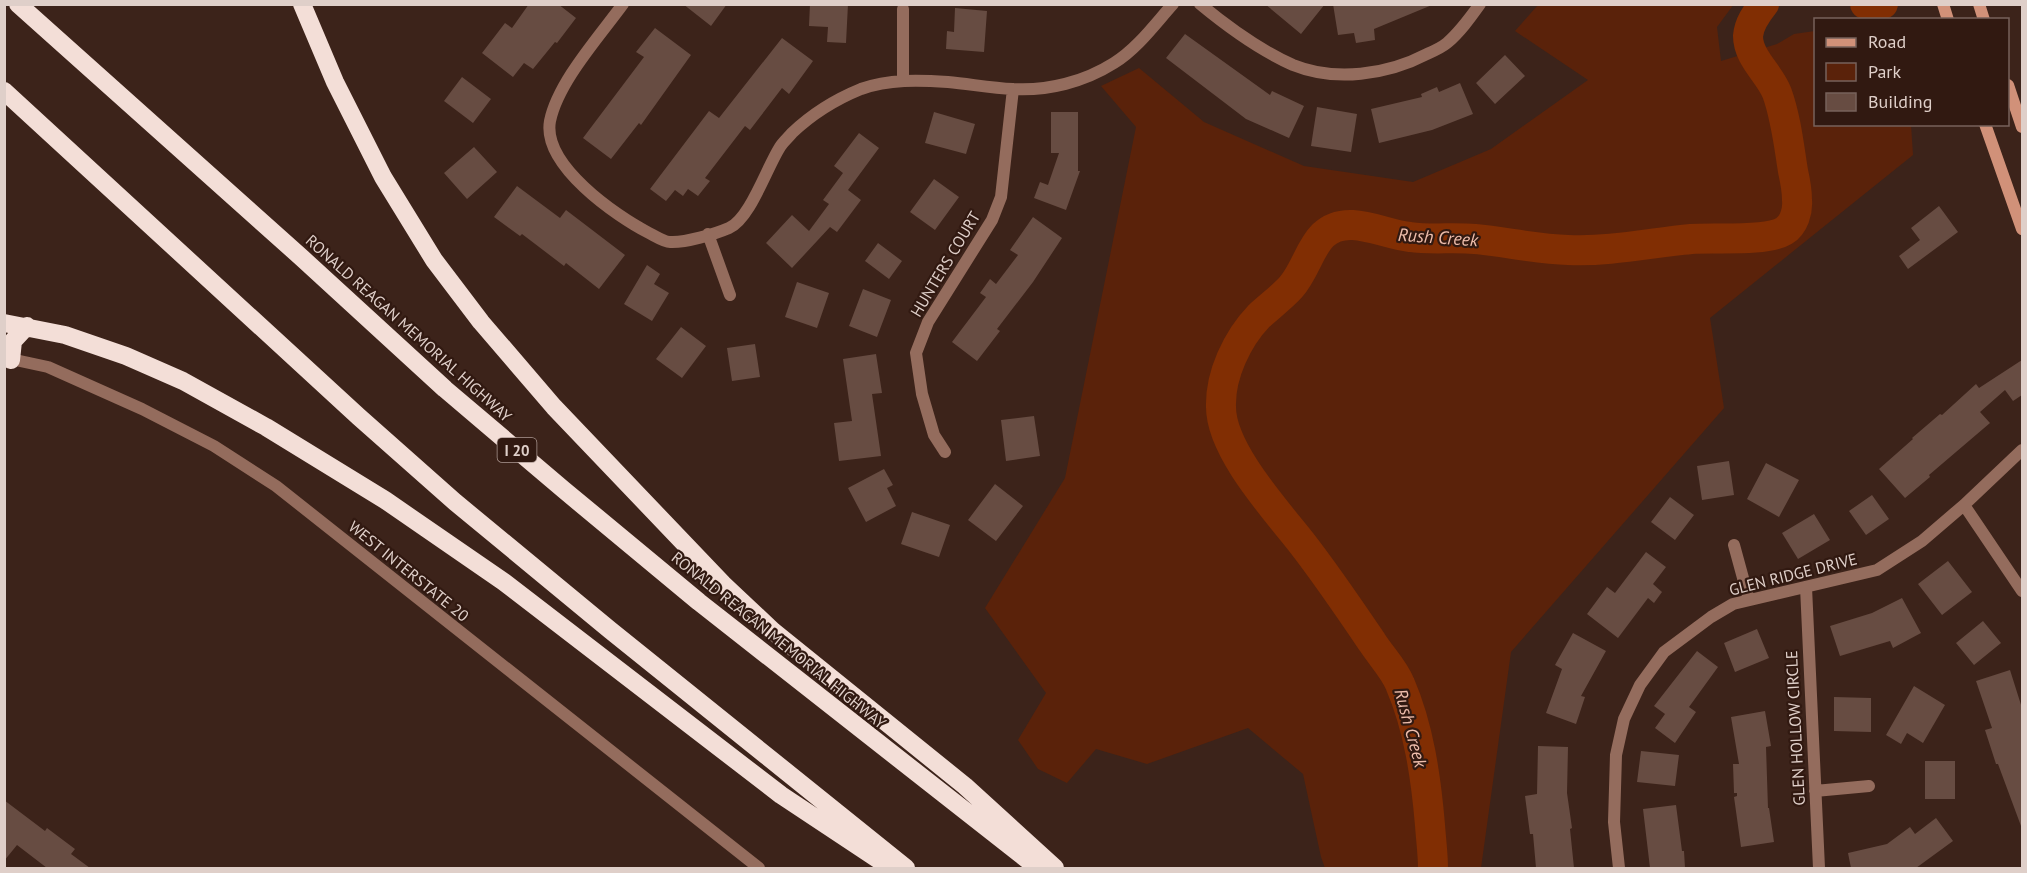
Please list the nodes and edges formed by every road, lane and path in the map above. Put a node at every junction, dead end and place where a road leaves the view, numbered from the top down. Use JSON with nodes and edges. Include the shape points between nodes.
{"nodes":[{"id":1,"x":18,"y":4,"type":"edge"},
{"id":2,"x":302,"y":4,"type":"edge"},
{"id":3,"x":623,"y":4,"type":"edge"},
{"id":4,"x":1173,"y":4,"type":"edge"},
{"id":5,"x":1200,"y":4,"type":"edge"},
{"id":6,"x":1480,"y":4,"type":"edge"},
{"id":7,"x":1979,"y":4,"type":"edge"},
{"id":8,"x":903,"y":9,"type":"dead end"},
{"id":9,"x":1984,"y":18,"type":"edge"},
{"id":10,"x":903,"y":80,"type":"junction"},
{"id":11,"x":1013,"y":89,"type":"junction"},
{"id":12,"x":4,"y":91,"type":"edge"},
{"id":13,"x":2009,"y":91,"type":"edge"},
{"id":14,"x":1986,"y":126,"type":"edge"},
{"id":15,"x":2022,"y":127,"type":"edge"},
{"id":16,"x":2022,"y":229,"type":"edge"},
{"id":17,"x":708,"y":234,"type":"junction"},
{"id":18,"x":730,"y":295,"type":"dead end"},
{"id":19,"x":4,"y":323,"type":"edge"},
{"id":20,"x":27,"y":326,"type":"junction"},
{"id":21,"x":8,"y":359,"type":"edge"},
{"id":22,"x":2022,"y":450,"type":"edge"},
{"id":23,"x":945,"y":452,"type":"dead end"},
{"id":24,"x":1965,"y":505,"type":"junction"},
{"id":25,"x":1734,"y":545,"type":"dead end"},
{"id":26,"x":1806,"y":587,"type":"junction"},
{"id":27,"x":2022,"y":591,"type":"edge"},
{"id":28,"x":1749,"y":600,"type":"junction"},
{"id":29,"x":1869,"y":786,"type":"dead end"},
{"id":30,"x":1815,"y":791,"type":"junction"},
{"id":31,"x":759,"y":868,"type":"edge"},
{"id":32,"x":891,"y":868,"type":"edge"},
{"id":33,"x":906,"y":868,"type":"edge"},
{"id":34,"x":1038,"y":868,"type":"edge"},
{"id":35,"x":1055,"y":868,"type":"edge"},
{"id":36,"x":1619,"y":868,"type":"edge"},
{"id":37,"x":1819,"y":868,"type":"edge"}],
"edges":[{"from":1,"to":34,"type":"highway","name":"RONALD REAGAN MEMORIAL HIGHWAY","number":"I 20","via":[[445,389],[564,490],[699,602]]},
{"from":2,"to":35,"type":"highway","via":[[334,82],[383,177],[434,260],[539,390],[699,560],[773,631],[965,786]]},
{"from":3,"to":17,"type":"street","via":[[562,88],[550,122],[555,151],[579,183],[628,222],[669,243]]},
{"from":4,"to":11,"type":"street","via":[[1114,63],[1078,81],[1042,89]]},
{"from":5,"to":6,"type":"street","via":[[1236,33],[1292,64],[1339,75],[1383,71],[1416,60],[1445,45]]},
{"from":7,"to":9,"type":"main road"},
{"from":8,"to":10,"type":"street"},
{"from":10,"to":11,"type":"street"},
{"from":10,"to":17,"type":"street","via":[[839,98],[810,116],[780,145],[750,205],[731,227]]},
{"from":11,"to":23,"type":"street","name":"HUNTERS COURT","via":[[1001,197],[992,220],[928,322],[916,353],[934,435]]},
{"from":12,"to":33,"type":"highway","via":[[455,502]]},
{"from":13,"to":15,"type":"main road"},
{"from":14,"to":16,"type":"main road"},
{"from":17,"to":18,"type":"street"},
{"from":19,"to":20,"type":"highway"},
{"from":20,"to":21,"type":"highway","via":[[13,341]]},
{"from":20,"to":32,"type":"highway","via":[[126,356],[183,381],[385,500],[504,582],[781,795]]},
{"from":21,"to":31,"type":"street","name":"WEST INTERSTATE 20","via":[[48,367],[142,409],[214,446],[276,486]]},
{"from":22,"to":24,"type":"street","name":"GLEN RIDGE DRIVE"},
{"from":24,"to":26,"type":"street","name":"GLEN RIDGE DRIVE","via":[[1922,541],[1877,570]]},
{"from":24,"to":27,"type":"street"},
{"from":25,"to":28,"type":"street"},
{"from":26,"to":28,"type":"street","name":"GLEN RIDGE DRIVE"},
{"from":26,"to":30,"type":"street","name":"GLEN HOLLOW CIRCLE"},
{"from":28,"to":36,"type":"street","name":"GLEN RIDGE DRIVE","via":[[1710,617],[1664,652],[1640,685],[1624,719],[1616,755],[1614,822]]},
{"from":29,"to":30,"type":"street"},
{"from":30,"to":37,"type":"street","name":"GLEN HOLLOW CIRCLE"}]}
